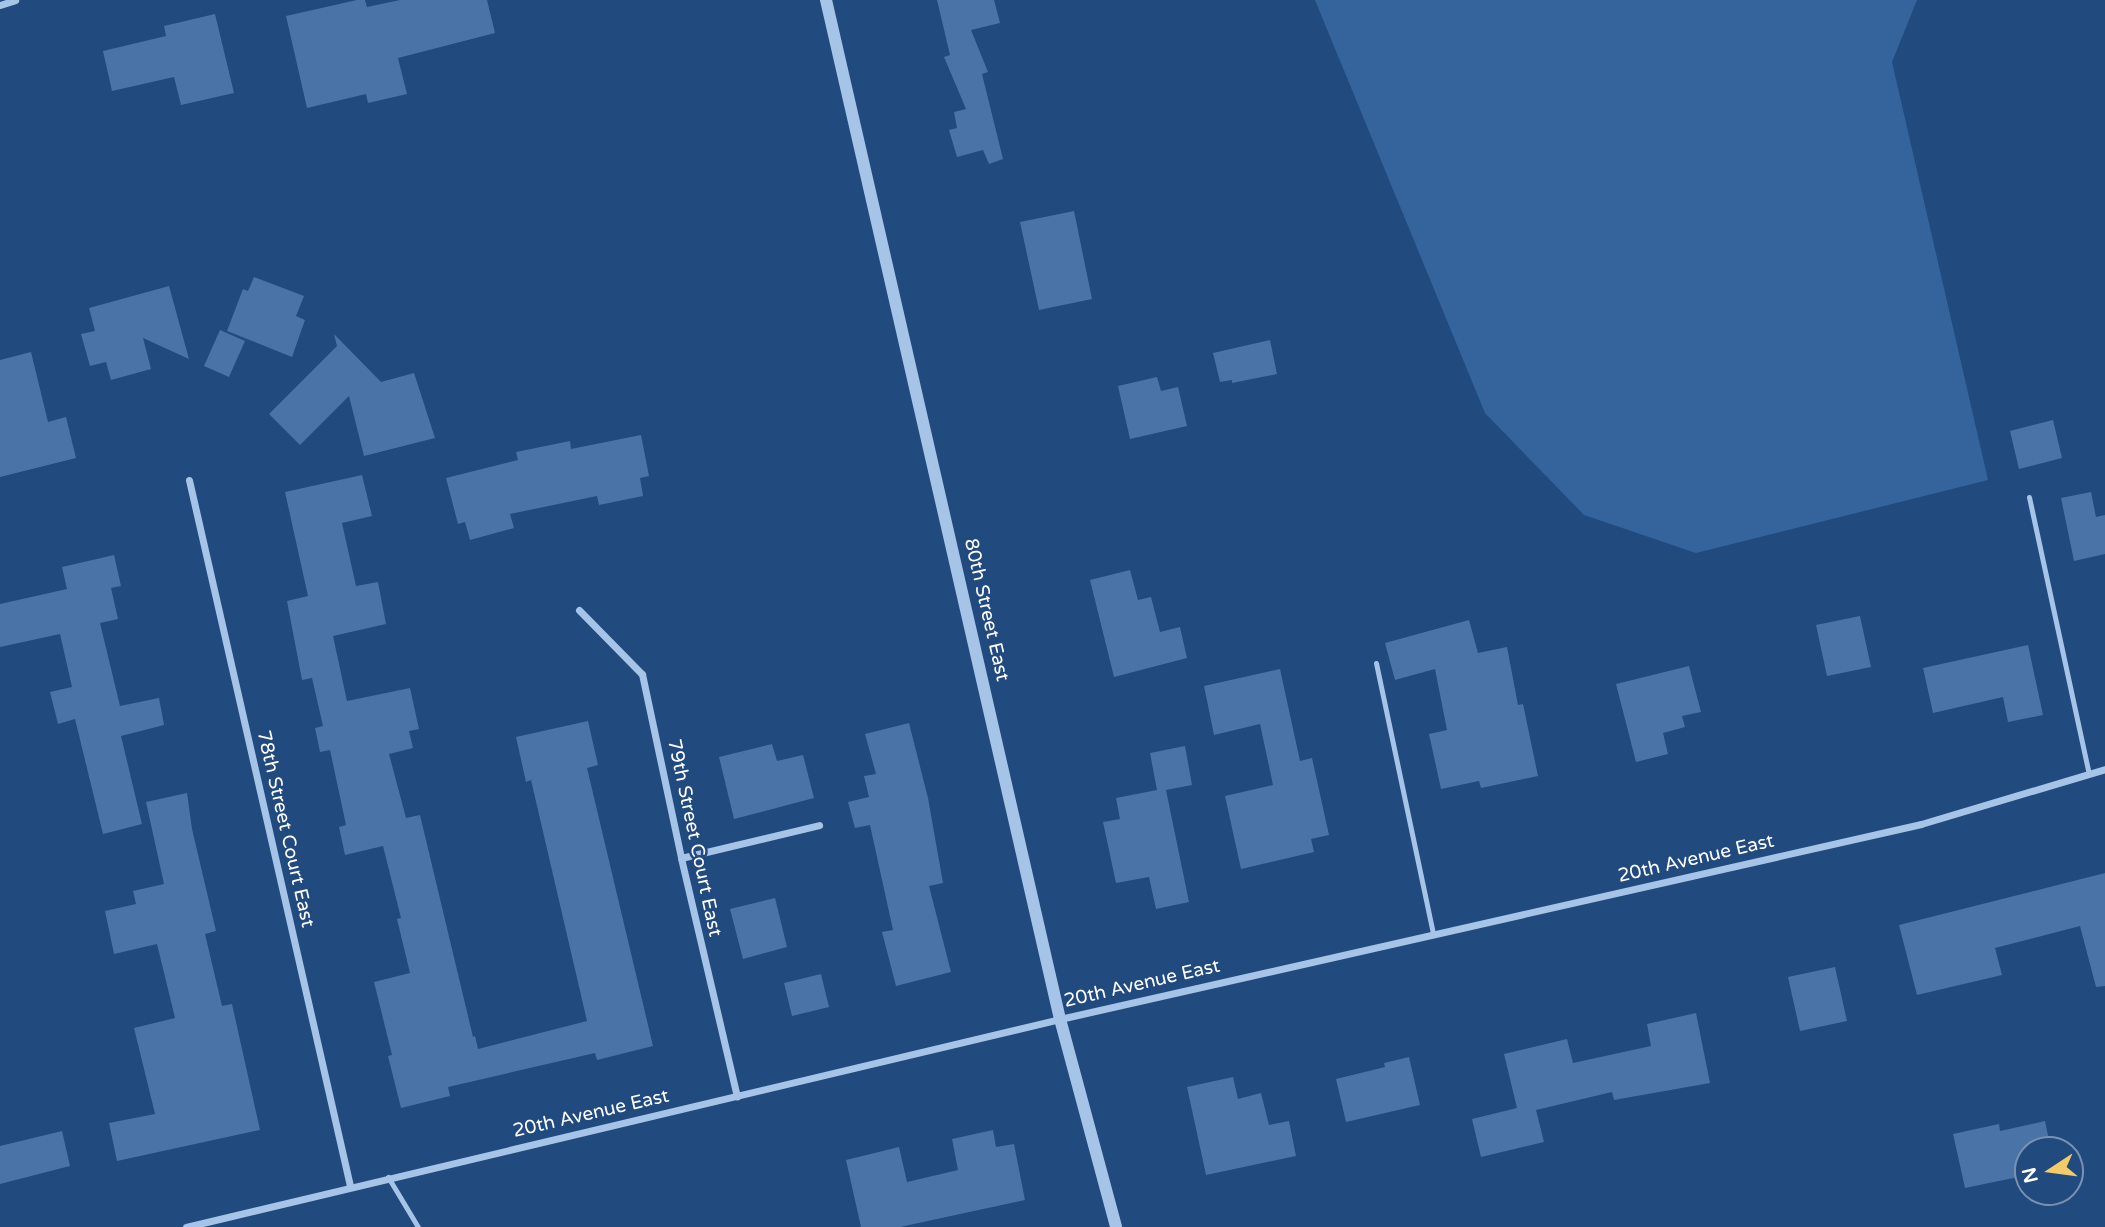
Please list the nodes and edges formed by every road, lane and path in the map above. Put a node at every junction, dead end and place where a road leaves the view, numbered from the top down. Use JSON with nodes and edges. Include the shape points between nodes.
{"nodes":[{"id":1,"x":15,"y":0,"type":"edge"},
{"id":2,"x":826,"y":0,"type":"edge"},
{"id":3,"x":0,"y":5,"type":"edge"},
{"id":4,"x":189,"y":480,"type":"dead end"},
{"id":5,"x":2029,"y":497,"type":"dead end"},
{"id":6,"x":579,"y":610,"type":"dead end"},
{"id":7,"x":1376,"y":663,"type":"dead end"},
{"id":8,"x":2105,"y":769,"type":"edge"},
{"id":9,"x":2089,"y":774,"type":"junction"},
{"id":10,"x":819,"y":825,"type":"dead end"},
{"id":11,"x":681,"y":858,"type":"junction"},
{"id":12,"x":1433,"y":933,"type":"junction"},
{"id":13,"x":1060,"y":1019,"type":"junction"},
{"id":14,"x":737,"y":1097,"type":"junction"},
{"id":15,"x":388,"y":1177,"type":"junction"},
{"id":16,"x":351,"y":1186,"type":"junction"},
{"id":17,"x":186,"y":1227,"type":"edge"},
{"id":18,"x":418,"y":1227,"type":"edge"},
{"id":19,"x":1116,"y":1227,"type":"edge"}],
"edges":[{"from":1,"to":3,"type":"street"},
{"from":2,"to":13,"type":"street","name":"80th Street East"},
{"from":4,"to":16,"type":"street","name":"78th Street Court East"},
{"from":5,"to":9,"type":"lane"},
{"from":6,"to":11,"type":"street","name":"79th Street Court East","via":[[642,674]]},
{"from":7,"to":12,"type":"lane"},
{"from":8,"to":9,"type":"street","name":"20th Avenue East"},
{"from":9,"to":12,"type":"street","name":"20th Avenue East","via":[[1921,824]]},
{"from":10,"to":11,"type":"street"},
{"from":11,"to":14,"type":"street","name":"79th Street Court East"},
{"from":12,"to":13,"type":"street","name":"20th Avenue East"},
{"from":13,"to":14,"type":"street","name":"20th Avenue East"},
{"from":13,"to":19,"type":"street","name":"80th Street East"},
{"from":14,"to":15,"type":"street","name":"20th Avenue East"},
{"from":15,"to":16,"type":"street","name":"20th Avenue East"},
{"from":15,"to":18,"type":"lane"},
{"from":16,"to":17,"type":"street","name":"20th Avenue East"}]}
